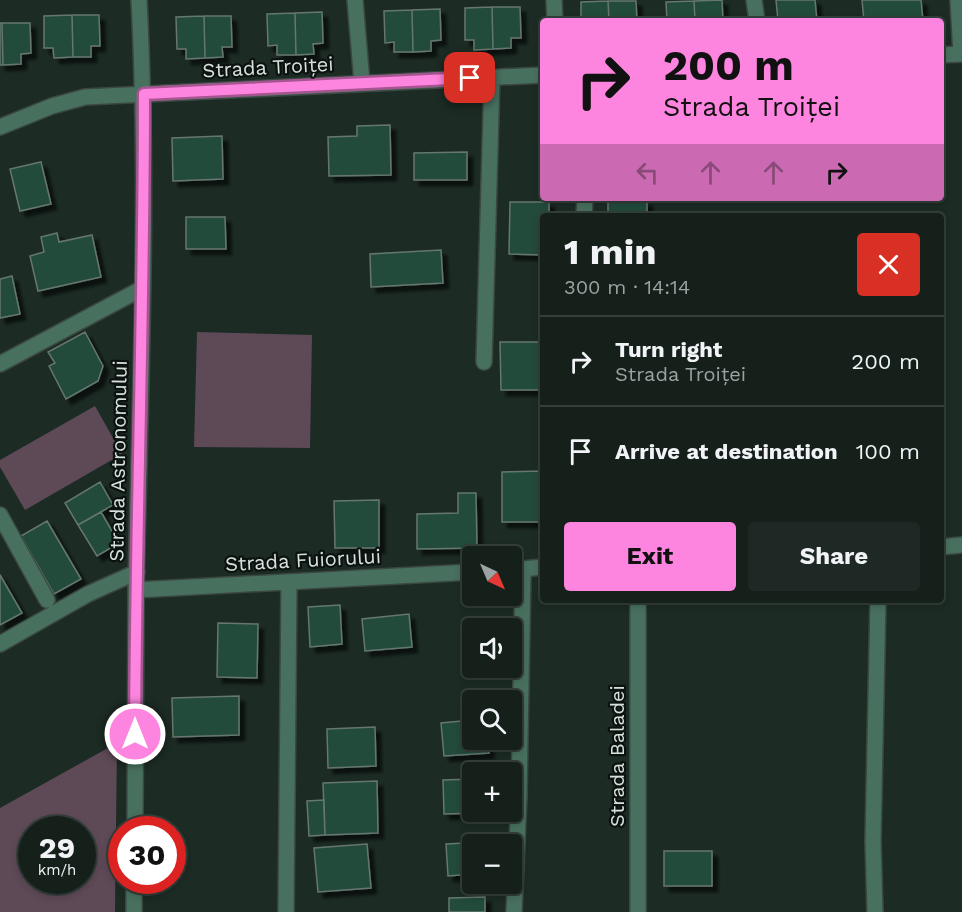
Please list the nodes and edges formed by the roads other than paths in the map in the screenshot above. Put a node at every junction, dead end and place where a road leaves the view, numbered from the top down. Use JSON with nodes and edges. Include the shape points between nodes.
{"nodes":[{"id":1,"x":139,"y":0,"type":"edge"},
{"id":2,"x":355,"y":0,"type":"edge"},
{"id":3,"x":554,"y":0,"type":"edge"},
{"id":4,"x":754,"y":0,"type":"edge"},
{"id":5,"x":958,"y":0,"type":"edge"},
{"id":6,"x":555,"y":18,"type":"edge"},
{"id":7,"x":757,"y":18,"type":"edge"},
{"id":8,"x":961,"y":54,"type":"edge"},
{"id":9,"x":944,"y":55,"type":"edge"},
{"id":10,"x":540,"y":75,"type":"edge"},
{"id":11,"x":492,"y":77,"type":"junction"},
{"id":12,"x":362,"y":83,"type":"junction"},
{"id":13,"x":144,"y":94,"type":"junction"},
{"id":14,"x":0,"y":127,"type":"edge"},
{"id":15,"x":143,"y":288,"type":"junction"},
{"id":16,"x":484,"y":362,"type":"dead end"},
{"id":17,"x":0,"y":364,"type":"edge"},
{"id":18,"x":0,"y":515,"type":"edge"},
{"id":19,"x":962,"y":545,"type":"edge"},
{"id":20,"x":944,"y":547,"type":"edge"},
{"id":21,"x":540,"y":567,"type":"edge"},
{"id":22,"x":522,"y":569,"type":"edge"},
{"id":23,"x":136,"y":572,"type":"junction"},
{"id":24,"x":462,"y":573,"type":"edge"},
{"id":25,"x":289,"y":582,"type":"junction"},
{"id":26,"x":136,"y":590,"type":"junction"},
{"id":27,"x":47,"y":600,"type":"dead end"},
{"id":28,"x":638,"y":603,"type":"edge"},
{"id":29,"x":878,"y":603,"type":"edge"},
{"id":30,"x":517,"y":606,"type":"edge"},
{"id":31,"x":0,"y":644,"type":"edge"},
{"id":32,"x":135,"y":816,"type":"edge"},
{"id":33,"x":134,"y":894,"type":"edge"},
{"id":34,"x":134,"y":912,"type":"edge"},
{"id":35,"x":286,"y":912,"type":"edge"},
{"id":36,"x":514,"y":912,"type":"edge"},
{"id":37,"x":638,"y":912,"type":"edge"},
{"id":38,"x":875,"y":912,"type":"edge"}],
"edges":[{"from":1,"to":13,"type":"street","name":"Strada Astronomului"},
{"from":2,"to":12,"type":"street"},
{"from":3,"to":6,"type":"street"},
{"from":4,"to":7,"type":"street"},
{"from":5,"to":8,"type":"street"},
{"from":8,"to":9,"type":"street"},
{"from":10,"to":11,"type":"street","name":"Strada Troiței"},
{"from":11,"to":12,"type":"street","name":"Strada Troiței"},
{"from":11,"to":16,"type":"street"},
{"from":12,"to":13,"type":"street","name":"Strada Troiței"},
{"from":13,"to":14,"type":"street","name":"Strada Troiței","via":[[85,97]]},
{"from":13,"to":15,"type":"street","name":"Strada Astronomului"},
{"from":15,"to":17,"type":"street"},
{"from":15,"to":23,"type":"street","name":"Strada Astronomului"},
{"from":18,"to":27,"type":"street"},
{"from":19,"to":20,"type":"street"},
{"from":21,"to":22,"type":"street"},
{"from":23,"to":26,"type":"street","name":"Strada Astronomului"},
{"from":23,"to":31,"type":"street","via":[[88,594]]},
{"from":24,"to":25,"type":"street","name":"Strada Fuiorului"},
{"from":25,"to":26,"type":"street","name":"Strada Fuiorului"},
{"from":25,"to":35,"type":"street"},
{"from":26,"to":32,"type":"street","name":"Strada Astronomului"},
{"from":28,"to":37,"type":"street","name":"Strada Baladei"},
{"from":29,"to":38,"type":"street"},
{"from":30,"to":36,"type":"street","via":[[519,796]]},
{"from":33,"to":34,"type":"street"}]}
